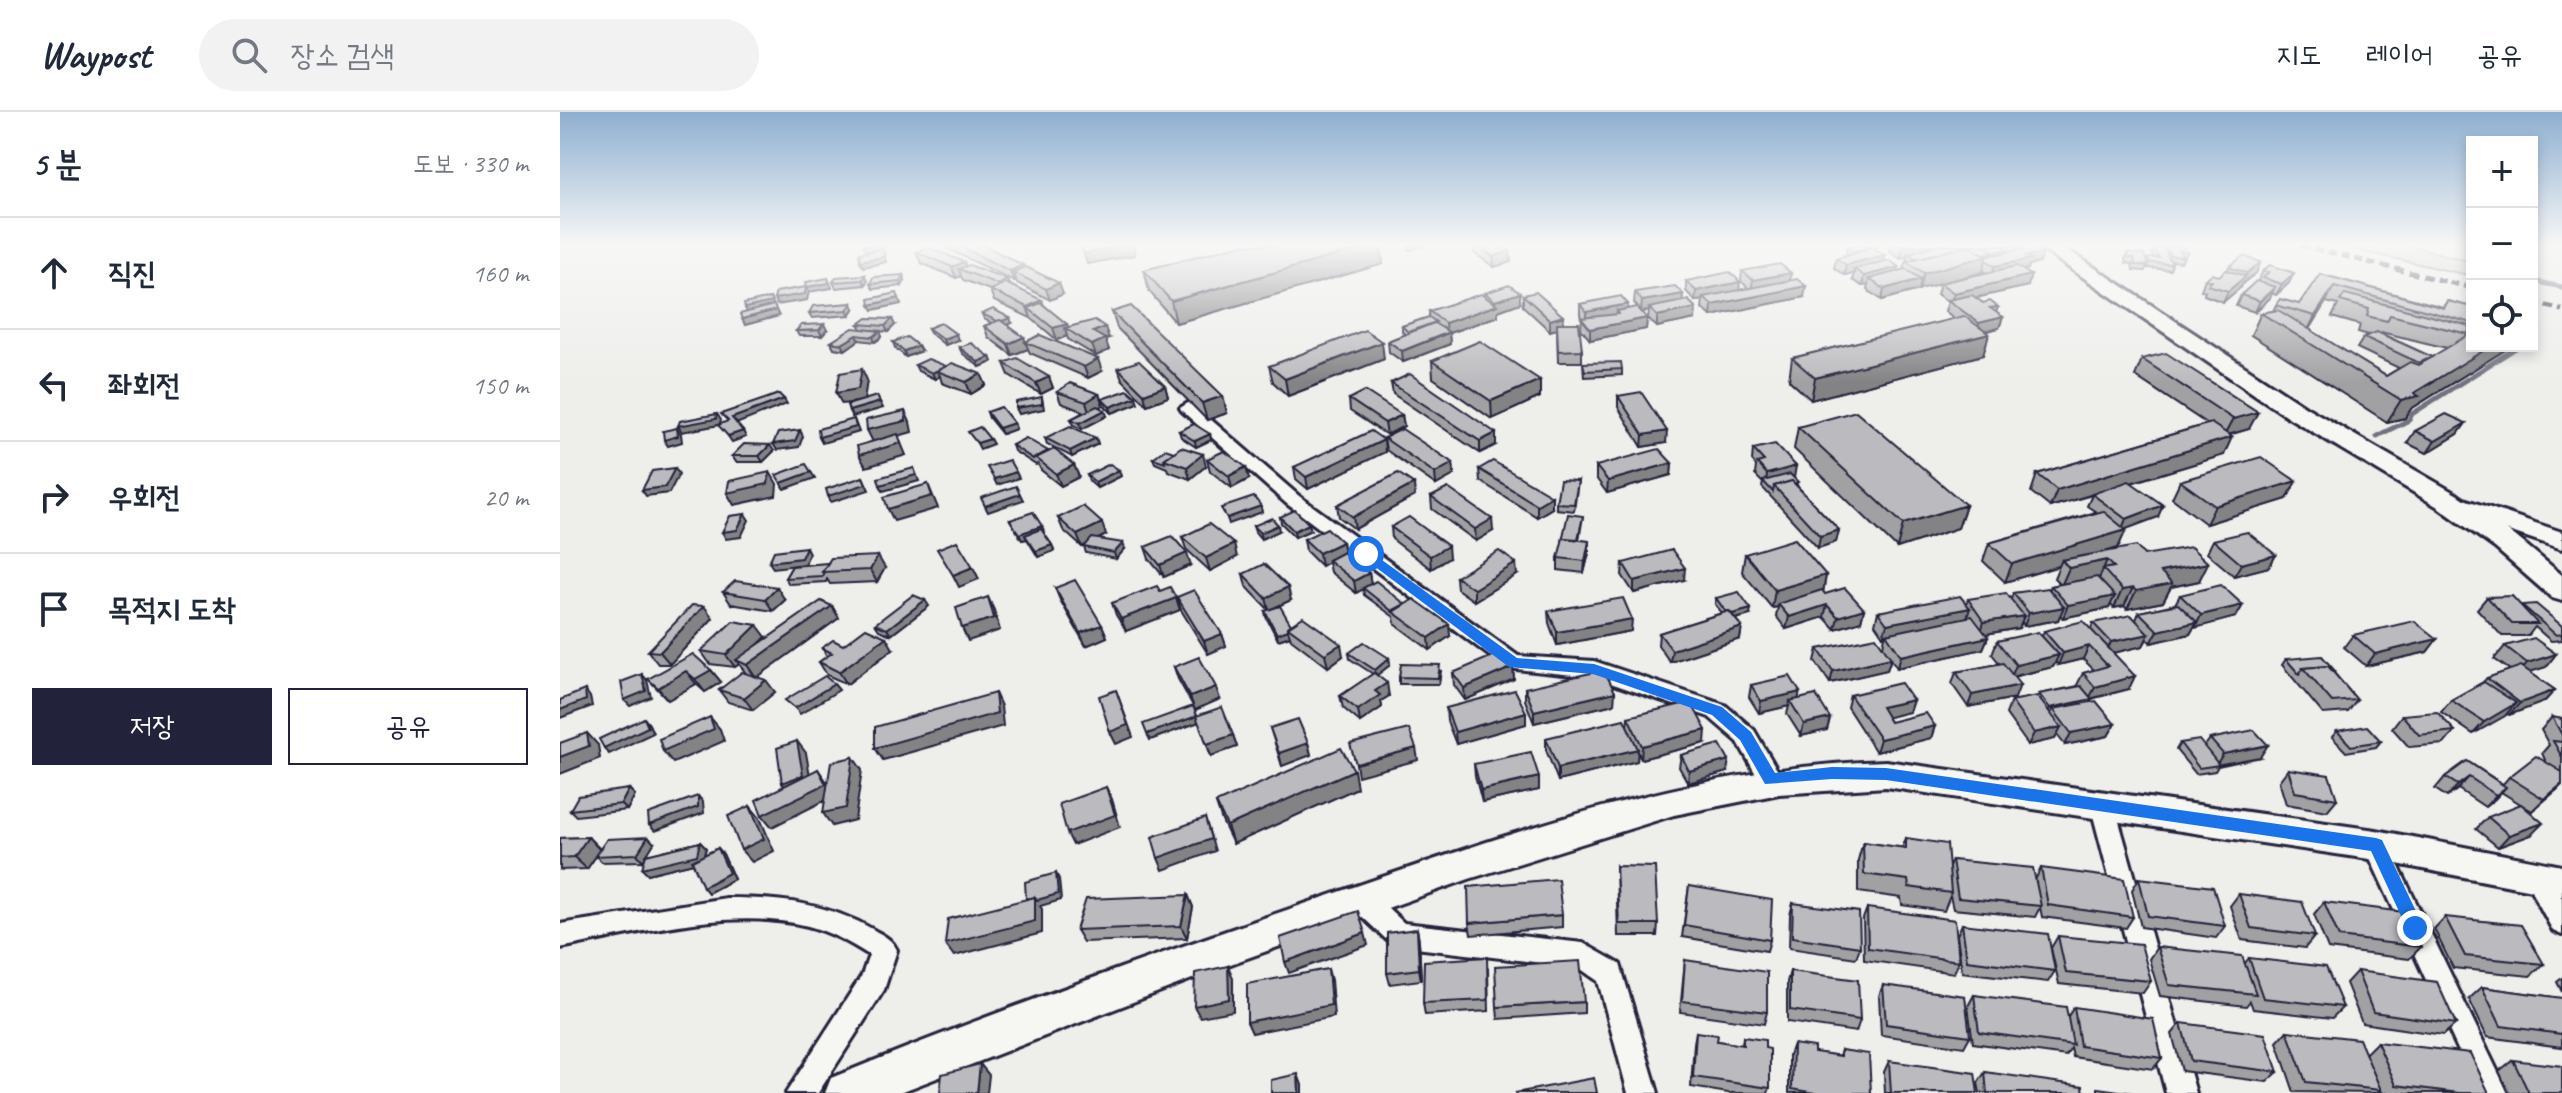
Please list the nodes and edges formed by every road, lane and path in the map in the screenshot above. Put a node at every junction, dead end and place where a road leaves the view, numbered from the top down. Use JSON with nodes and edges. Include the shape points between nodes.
{"nodes":[{"id":1,"x":2115,"y":291,"type":"edge"},
{"id":2,"x":1188,"y":408,"type":"edge"},
{"id":3,"x":2448,"y":501,"type":"junction"},
{"id":4,"x":2562,"y":541,"type":"edge"},
{"id":5,"x":2562,"y":591,"type":"edge"},
{"id":6,"x":1771,"y":780,"type":"junction"},
{"id":7,"x":2102,"y":804,"type":"junction"},
{"id":8,"x":2376,"y":845,"type":"junction"},
{"id":9,"x":2550,"y":879,"type":"edge"},
{"id":10,"x":1361,"y":899,"type":"junction"},
{"id":11,"x":2562,"y":923,"type":"edge"},
{"id":12,"x":560,"y":936,"type":"edge"},
{"id":13,"x":801,"y":1093,"type":"edge"},
{"id":14,"x":846,"y":1093,"type":"edge"},
{"id":15,"x":1643,"y":1093,"type":"edge"},
{"id":16,"x":2181,"y":1093,"type":"edge"},
{"id":17,"x":2493,"y":1093,"type":"edge"}],
"edges":[{"from":1,"to":3,"type":"main road","via":[[2297,412]]},
{"from":2,"to":6,"type":"street","via":[[1293,500],[1513,663],[1594,669],[1717,711],[1746,736]]},
{"from":3,"to":4,"type":"main road"},
{"from":3,"to":5,"type":"main road"},
{"from":6,"to":7,"type":"main road","via":[[1886,774]]},
{"from":6,"to":10,"type":"main road","via":[[1660,805]]},
{"from":7,"to":8,"type":"main road"},
{"from":7,"to":16,"type":"street"},
{"from":8,"to":9,"type":"main road"},
{"from":8,"to":17,"type":"street"},
{"from":9,"to":11,"type":"street"},
{"from":10,"to":14,"type":"main road"},
{"from":10,"to":15,"type":"street","via":[[1398,934],[1583,955],[1610,973]]},
{"from":12,"to":13,"type":"street","via":[[732,907],[804,911],[860,932],[884,950],[874,981]]}]}
